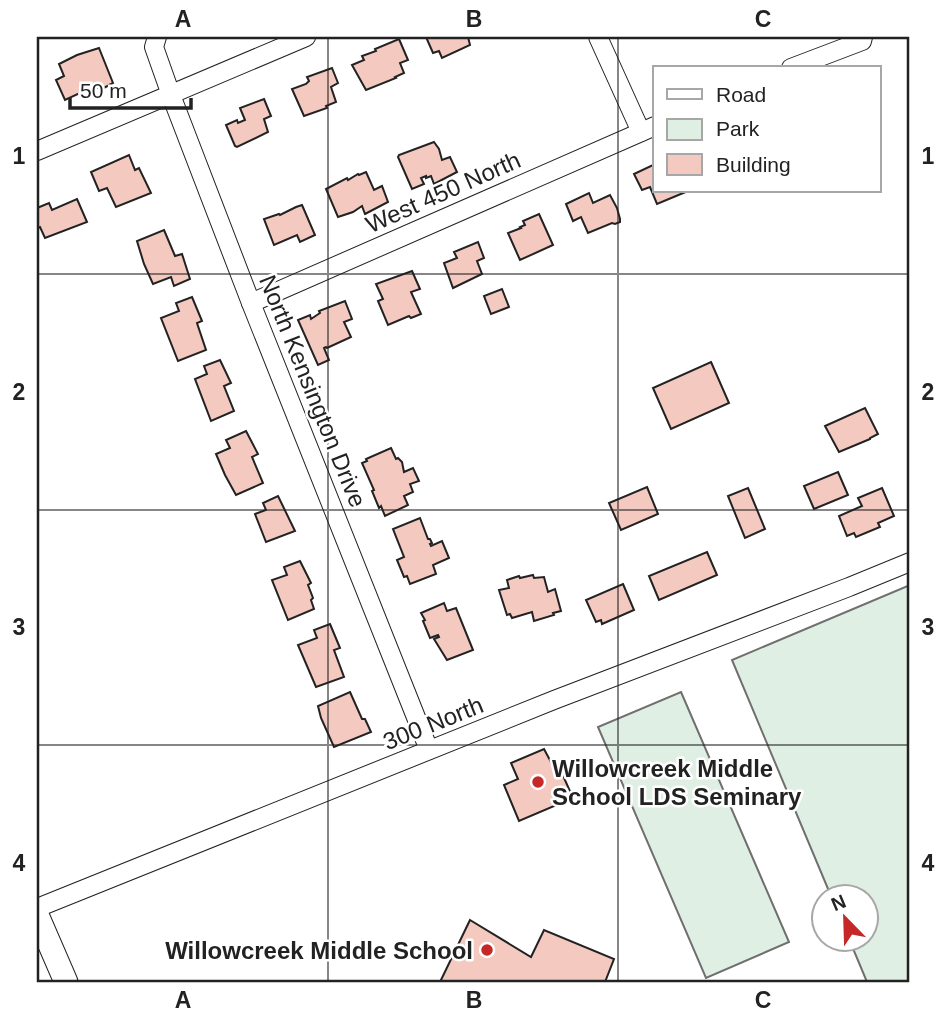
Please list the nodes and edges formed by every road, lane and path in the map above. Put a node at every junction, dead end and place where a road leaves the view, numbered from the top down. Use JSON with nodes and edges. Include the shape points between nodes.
{"nodes":[{"id":1,"x":306,"y":37,"type":"edge"},
{"id":2,"x":598,"y":37,"type":"edge"},
{"id":3,"x":863,"y":39,"type":"edge"},
{"id":4,"x":156,"y":42,"type":"edge"},
{"id":5,"x":796,"y":66,"type":"edge"},
{"id":6,"x":171,"y":95,"type":"junction"},
{"id":7,"x":648,"y":129,"type":"edge"},
{"id":8,"x":37,"y":151,"type":"edge"},
{"id":9,"x":251,"y":303,"type":"junction"},
{"id":10,"x":910,"y":562,"type":"edge"},
{"id":11,"x":429,"y":750,"type":"junction"},
{"id":12,"x":37,"y":908,"type":"edge"},
{"id":13,"x":37,"y":915,"type":"edge"},
{"id":14,"x":66,"y":982,"type":"edge"}],
"edges":[{"from":1,"to":6,"type":"street"},
{"from":2,"to":7,"type":"street"},
{"from":3,"to":5,"type":"street"},
{"from":4,"to":6,"type":"street","name":"North Kensington Drive"},
{"from":6,"to":8,"type":"street"},
{"from":6,"to":9,"type":"street","name":"North Kensington Drive"},
{"from":7,"to":9,"type":"street","name":"West 450 North"},
{"from":9,"to":11,"type":"street","name":"North Kensington Drive"},
{"from":10,"to":11,"type":"street","name":"300 North"},
{"from":11,"to":12,"type":"street","name":"300 North"},
{"from":13,"to":14,"type":"main road"}]}
